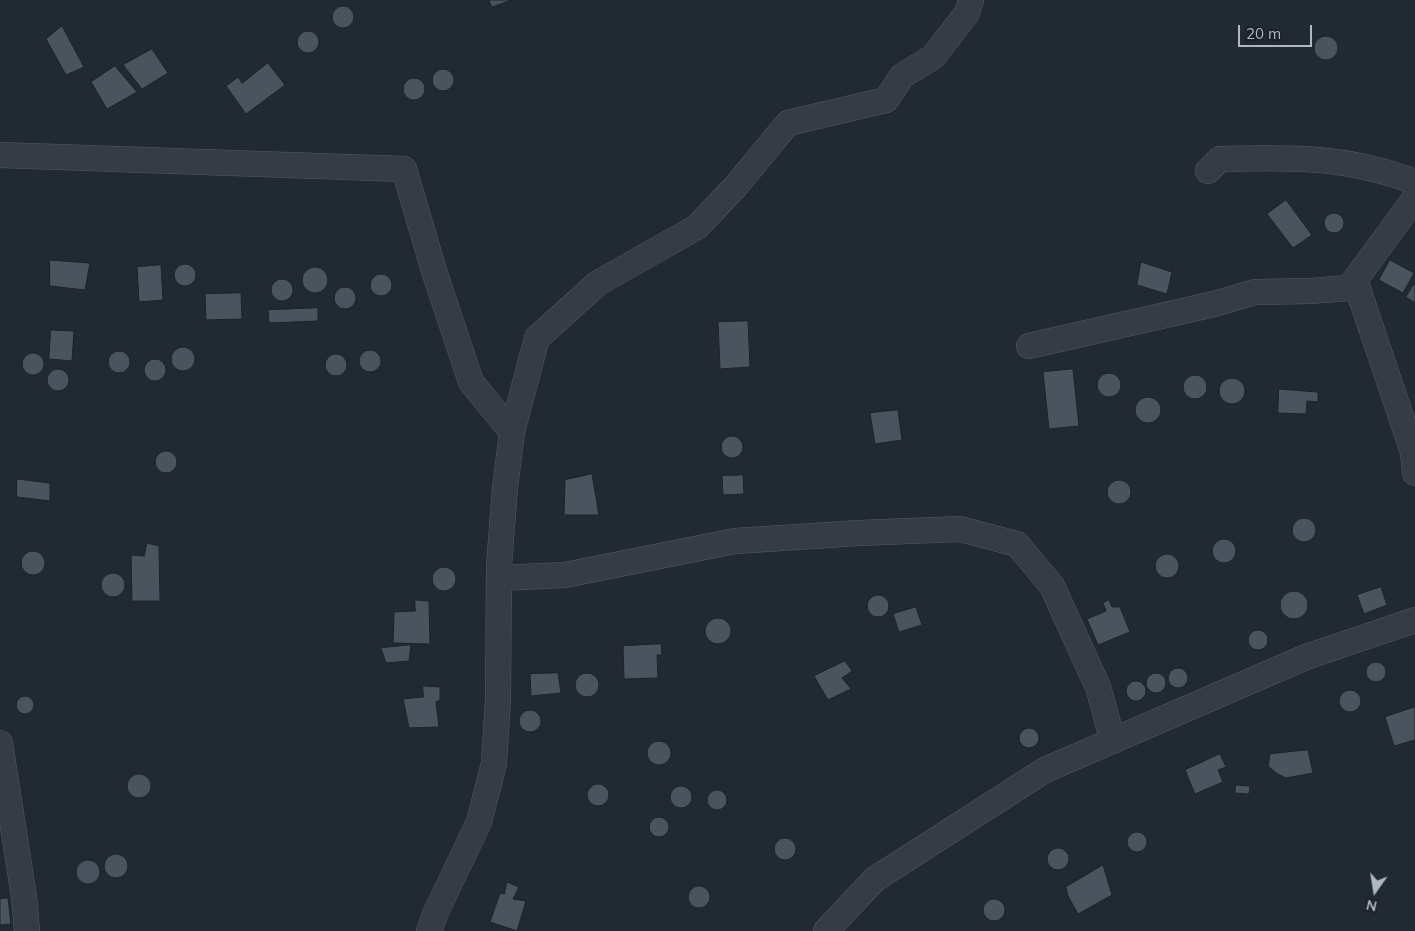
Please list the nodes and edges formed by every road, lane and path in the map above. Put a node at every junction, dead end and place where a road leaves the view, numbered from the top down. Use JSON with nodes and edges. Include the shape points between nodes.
{"nodes":[{"id":1,"x":971,"y":0,"type":"edge"},
{"id":2,"x":0,"y":155,"type":"edge"},
{"id":3,"x":1208,"y":171,"type":"dead end"},
{"id":4,"x":1415,"y":182,"type":"edge"},
{"id":5,"x":1415,"y":198,"type":"edge"},
{"id":6,"x":1355,"y":280,"type":"junction"},
{"id":7,"x":1029,"y":346,"type":"dead end"},
{"id":8,"x":512,"y":432,"type":"junction"},
{"id":9,"x":1415,"y":473,"type":"edge"},
{"id":10,"x":499,"y":578,"type":"junction"},
{"id":11,"x":1415,"y":620,"type":"edge"},
{"id":12,"x":1113,"y":741,"type":"junction"},
{"id":13,"x":0,"y":743,"type":"edge"},
{"id":14,"x":27,"y":931,"type":"edge"},
{"id":15,"x":429,"y":931,"type":"edge"},
{"id":16,"x":826,"y":931,"type":"edge"}],
"edges":[{"from":1,"to":8,"type":"street","via":[[967,13],[933,57],[902,76],[886,100],[788,123],[697,227],[598,283],[537,338]]},
{"from":2,"to":8,"type":"street","via":[[404,169],[471,382]]},
{"from":3,"to":4,"type":"street","via":[[1220,160],[1291,157],[1336,161],[1390,172]]},
{"from":5,"to":6,"type":"street"},
{"from":6,"to":7,"type":"street","via":[[1349,288],[1255,292]]},
{"from":6,"to":9,"type":"street","via":[[1413,452]]},
{"from":8,"to":10,"type":"street"},
{"from":10,"to":12,"type":"street","via":[[564,575],[736,542],[859,533],[960,529],[1017,544],[1052,586],[1098,687]]},
{"from":10,"to":15,"type":"street","via":[[494,763],[479,822]]},
{"from":11,"to":12,"type":"street","via":[[1306,657]]},
{"from":12,"to":16,"type":"street","via":[[1045,770],[875,879]]},
{"from":13,"to":14,"type":"street"}]}
